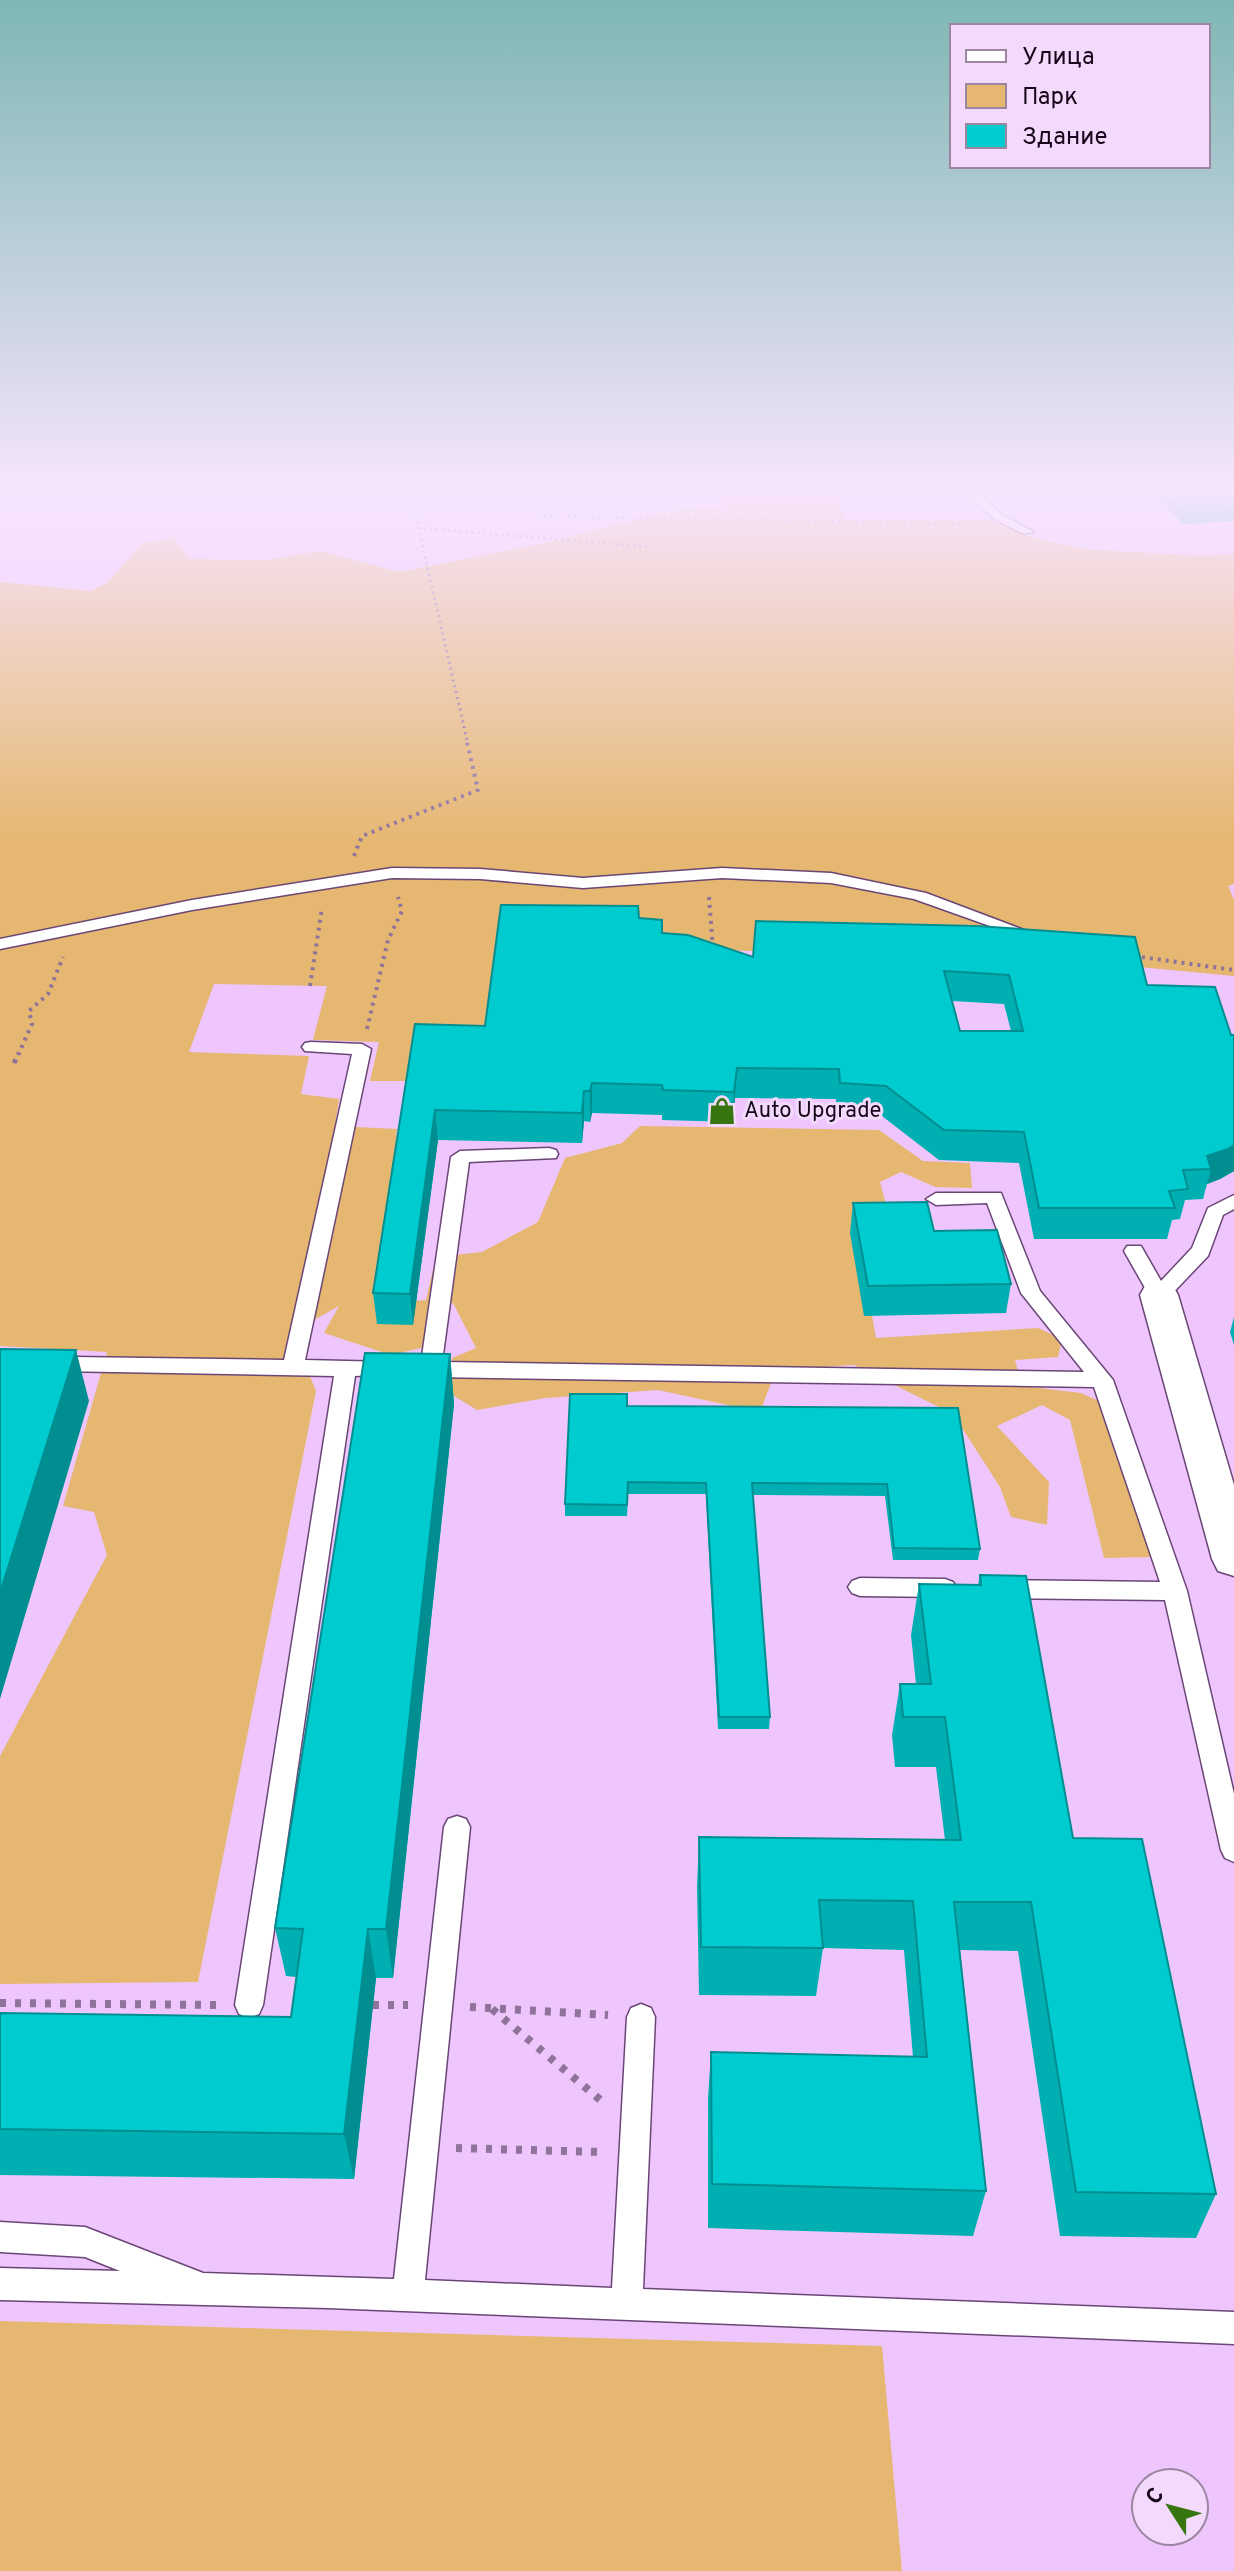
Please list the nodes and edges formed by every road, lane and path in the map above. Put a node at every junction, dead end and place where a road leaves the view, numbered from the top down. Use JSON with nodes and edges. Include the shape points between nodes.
{"nodes":[{"id":1,"x":436,"y":608,"type":"edge"},
{"id":2,"x":362,"y":836,"type":"dead end"},
{"id":3,"x":392,"y":873,"type":"junction"},
{"id":4,"x":705,"y":875,"type":"junction"},
{"id":5,"x":326,"y":883,"type":"junction"},
{"id":6,"x":74,"y":930,"type":"junction"},
{"id":7,"x":1024,"y":933,"type":"edge"},
{"id":8,"x":0,"y":944,"type":"edge"},
{"id":9,"x":1127,"y":955,"type":"edge"},
{"id":10,"x":720,"y":963,"type":"edge"},
{"id":11,"x":1234,"y":970,"type":"edge"},
{"id":12,"x":310,"y":986,"type":"dead end"},
{"id":13,"x":311,"y":1047,"type":"dead end"},
{"id":14,"x":362,"y":1049,"type":"junction"},
{"id":15,"x":14,"y":1063,"type":"dead end"},
{"id":16,"x":549,"y":1154,"type":"dead end"},
{"id":17,"x":936,"y":1199,"type":"dead end"},
{"id":18,"x":1234,"y":1201,"type":"edge"},
{"id":19,"x":1134,"y":1251,"type":"dead end"},
{"id":20,"x":1159,"y":1295,"type":"junction"},
{"id":21,"x":0,"y":1363,"type":"edge"},
{"id":22,"x":293,"y":1367,"type":"junction"},
{"id":23,"x":346,"y":1368,"type":"junction"},
{"id":24,"x":430,"y":1370,"type":"junction"},
{"id":25,"x":1102,"y":1380,"type":"junction"},
{"id":26,"x":1234,"y":1559,"type":"edge"},
{"id":27,"x":860,"y":1587,"type":"dead end"},
{"id":28,"x":1175,"y":1591,"type":"junction"},
{"id":29,"x":457,"y":1827,"type":"dead end"},
{"id":30,"x":1234,"y":1850,"type":"edge"},
{"id":31,"x":0,"y":2003,"type":"edge"},
{"id":32,"x":249,"y":2005,"type":"joint"},
{"id":33,"x":438,"y":2006,"type":"junction"},
{"id":34,"x":491,"y":2008,"type":"junction"},
{"id":35,"x":641,"y":2017,"type":"joint"},
{"id":36,"x":635,"y":2141,"type":"junction"},
{"id":37,"x":423,"y":2147,"type":"junction"},
{"id":38,"x":0,"y":2237,"type":"edge"},
{"id":39,"x":0,"y":2284,"type":"edge"},
{"id":40,"x":207,"y":2289,"type":"junction"},
{"id":41,"x":408,"y":2296,"type":"junction"},
{"id":42,"x":627,"y":2304,"type":"junction"},
{"id":43,"x":1234,"y":2328,"type":"edge"}],
"edges":[{"from":1,"to":2,"type":"path","via":[[478,790]]},
{"from":3,"to":4,"type":"lane","via":[[583,883]]},
{"from":3,"to":5,"type":"lane"},
{"from":3,"to":14,"type":"path","via":[[402,911],[388,940]]},
{"from":4,"to":7,"type":"lane","via":[[872,884]]},
{"from":4,"to":10,"type":"path","via":[[713,949]]},
{"from":5,"to":6,"type":"lane"},
{"from":5,"to":12,"type":"path"},
{"from":6,"to":8,"type":"lane"},
{"from":6,"to":15,"type":"path","via":[[48,994],[29,1011],[32,1024]]},
{"from":9,"to":11,"type":"path"},
{"from":13,"to":14,"type":"lane"},
{"from":14,"to":22,"type":"lane"},
{"from":16,"to":24,"type":"lane","via":[[460,1157]]},
{"from":17,"to":25,"type":"lane","via":[[994,1197],[1031,1293]]},
{"from":18,"to":20,"type":"lane","via":[[1215,1212],[1201,1251]]},
{"from":19,"to":20,"type":"lane"},
{"from":20,"to":26,"type":"street"},
{"from":21,"to":22,"type":"lane"},
{"from":22,"to":23,"type":"lane"},
{"from":23,"to":24,"type":"lane"},
{"from":23,"to":32,"type":"lane"},
{"from":24,"to":25,"type":"lane"},
{"from":25,"to":28,"type":"lane"},
{"from":27,"to":28,"type":"lane"},
{"from":28,"to":30,"type":"lane"},
{"from":29,"to":33,"type":"lane"},
{"from":31,"to":32,"type":"path"},
{"from":33,"to":34,"type":"path"},
{"from":33,"to":37,"type":"lane"},
{"from":34,"to":35,"type":"path"},
{"from":34,"to":36,"type":"path"},
{"from":35,"to":36,"type":"lane"},
{"from":36,"to":37,"type":"path"},
{"from":36,"to":42,"type":"lane"},
{"from":37,"to":41,"type":"lane"},
{"from":38,"to":40,"type":"lane","via":[[85,2242]]},
{"from":39,"to":40,"type":"lane"},
{"from":40,"to":41,"type":"lane"},
{"from":41,"to":42,"type":"lane"},
{"from":42,"to":43,"type":"lane"}]}
